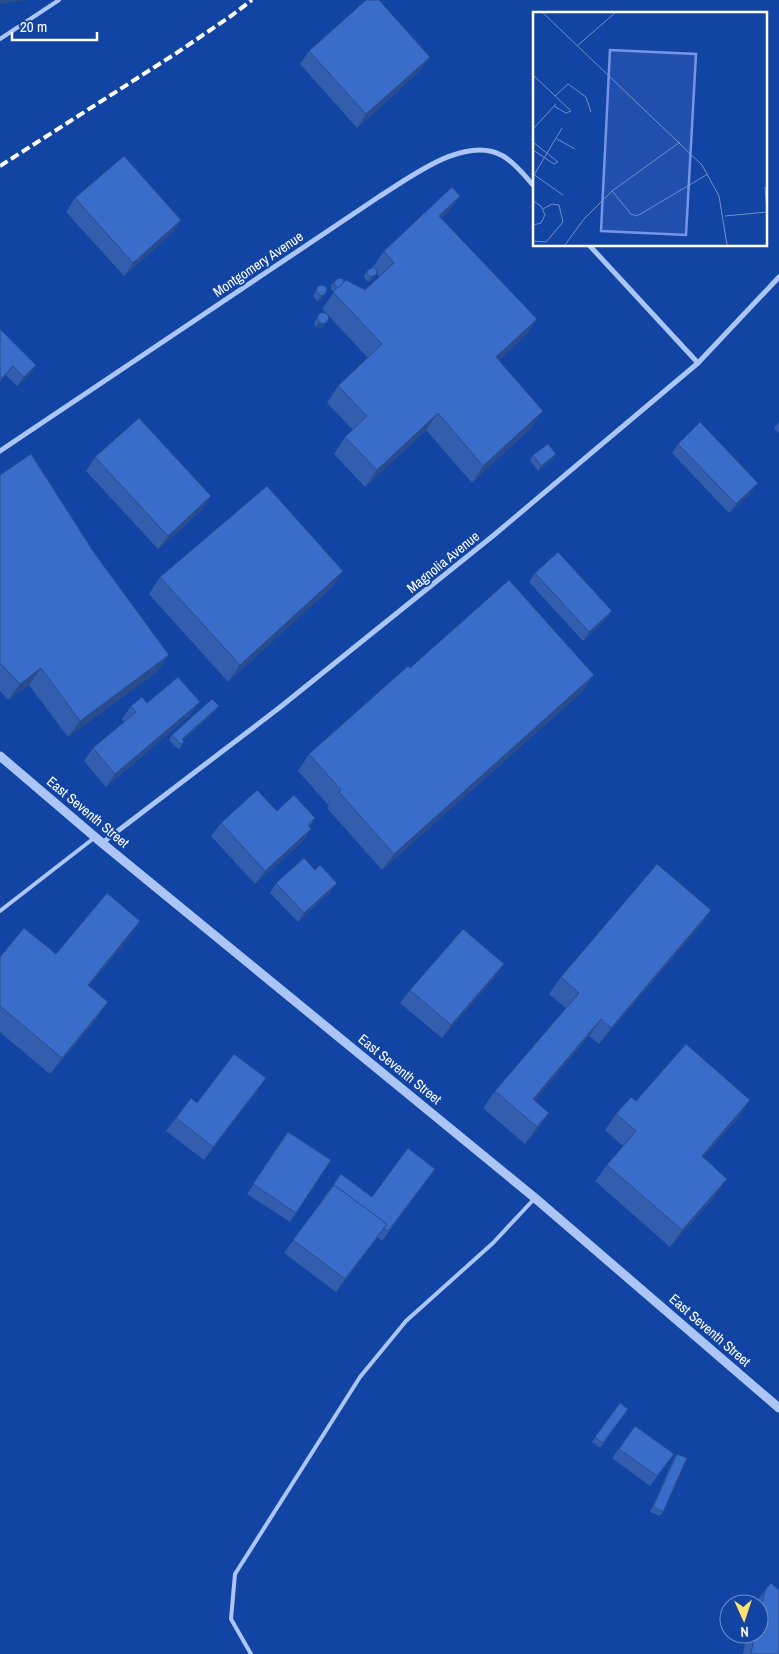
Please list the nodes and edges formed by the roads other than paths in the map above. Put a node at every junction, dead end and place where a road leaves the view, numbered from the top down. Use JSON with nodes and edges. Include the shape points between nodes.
{"nodes":[{"id":1,"x":59,"y":0,"type":"edge"},
{"id":2,"x":0,"y":39,"type":"edge"},
{"id":3,"x":533,"y":185,"type":"edge"},
{"id":4,"x":590,"y":246,"type":"edge"},
{"id":5,"x":779,"y":277,"type":"edge"},
{"id":6,"x":698,"y":363,"type":"junction"},
{"id":7,"x":0,"y":452,"type":"edge"},
{"id":8,"x":0,"y":756,"type":"edge"},
{"id":9,"x":99,"y":840,"type":"junction"},
{"id":10,"x":0,"y":912,"type":"edge"},
{"id":11,"x":535,"y":1198,"type":"junction"},
{"id":12,"x":779,"y":1408,"type":"edge"},
{"id":13,"x":251,"y":1654,"type":"edge"}],
"edges":[{"from":1,"to":2,"type":"lane"},
{"from":3,"to":7,"type":"street","name":"Montgomery Avenue","via":[[504,156],[492,152],[458,153],[427,167]]},
{"from":4,"to":6,"type":"street"},
{"from":5,"to":6,"type":"street","name":"Magnolia Avenue"},
{"from":6,"to":9,"type":"street","name":"Magnolia Avenue","via":[[494,536],[279,708]]},
{"from":8,"to":9,"type":"street","name":"East Seventh Street"},
{"from":9,"to":10,"type":"lane"},
{"from":9,"to":11,"type":"street","name":"East Seventh Street"},
{"from":11,"to":12,"type":"street","name":"East Seventh Street"},
{"from":11,"to":13,"type":"lane","via":[[493,1243],[406,1321],[360,1377],[235,1574],[231,1620]]}]}
